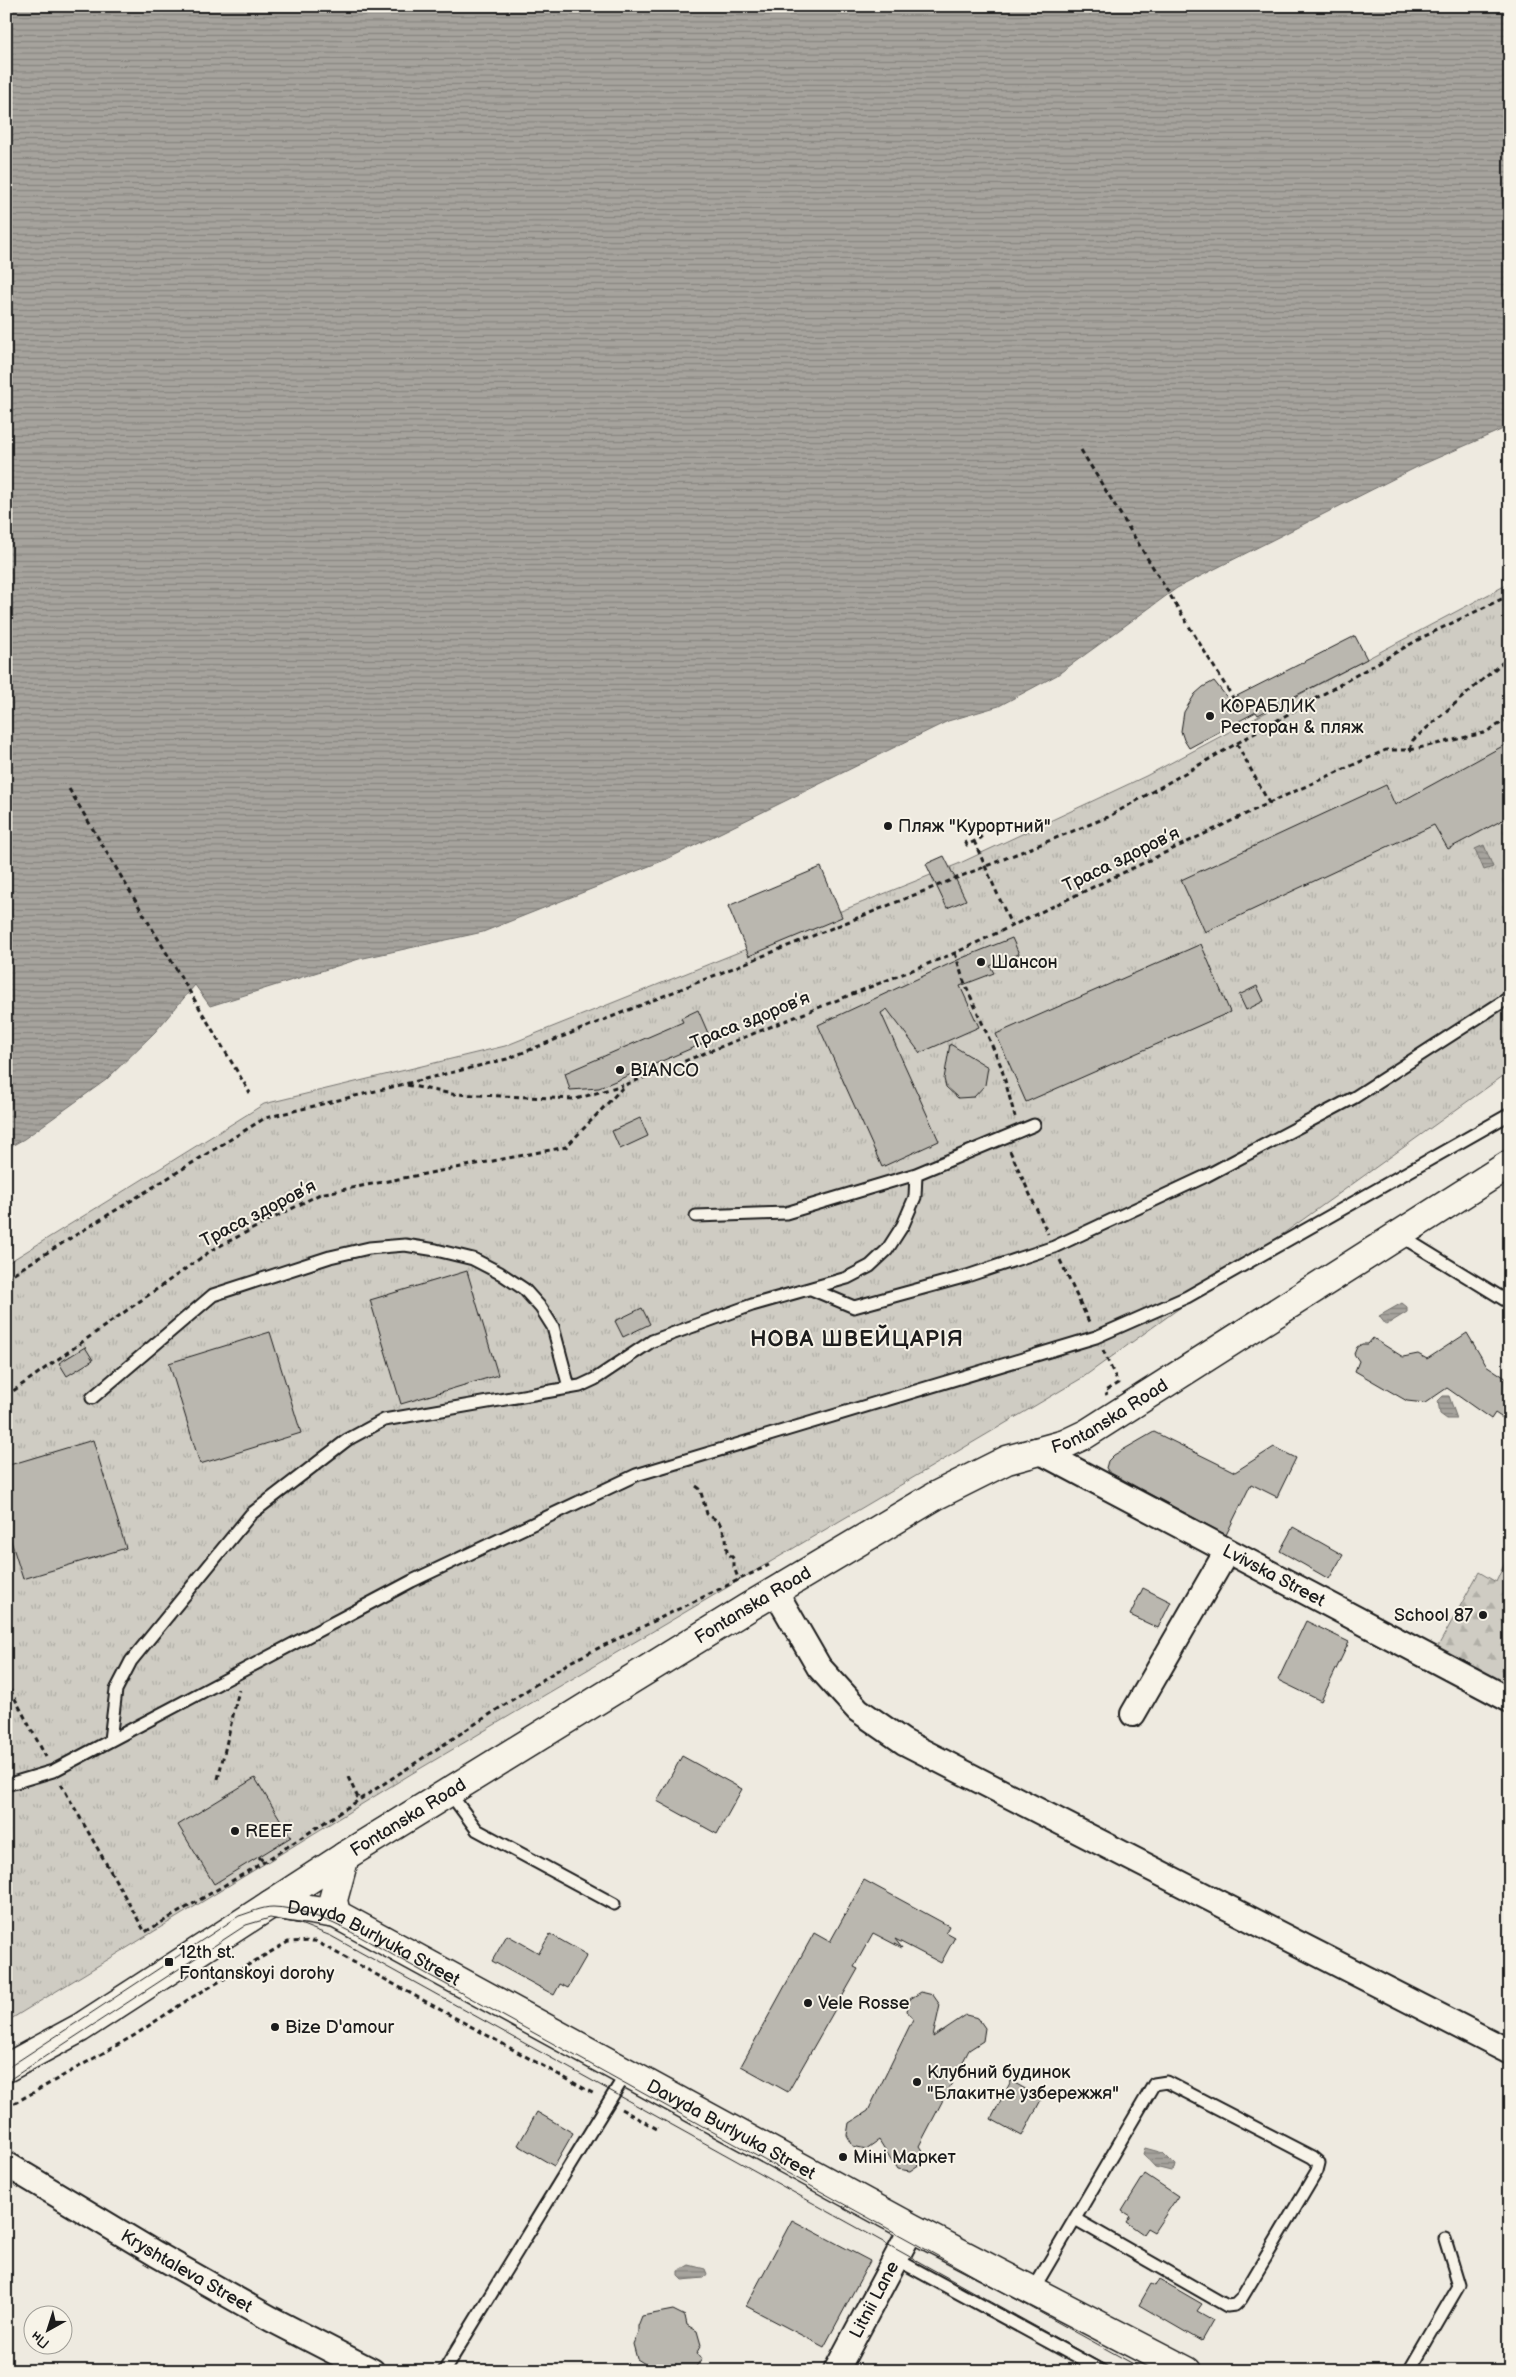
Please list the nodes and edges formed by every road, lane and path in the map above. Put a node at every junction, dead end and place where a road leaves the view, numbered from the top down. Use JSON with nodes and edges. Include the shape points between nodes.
{"nodes":[{"id":1,"x":1081,"y":450,"type":"dead end"},
{"id":2,"x":1510,"y":595,"type":"edge"},
{"id":3,"x":1510,"y":656,"type":"edge"},
{"id":4,"x":1238,"y":706,"type":"dead end"},
{"id":5,"x":1510,"y":718,"type":"edge"},
{"id":6,"x":1237,"y":744,"type":"junction"},
{"id":7,"x":1410,"y":750,"type":"junction"},
{"id":8,"x":69,"y":789,"type":"dead end"},
{"id":9,"x":1269,"y":803,"type":"junction"},
{"id":10,"x":980,"y":836,"type":"dead end"},
{"id":11,"x":965,"y":842,"type":"dead end"},
{"id":12,"x":974,"y":842,"type":"junction"},
{"id":13,"x":986,"y":867,"type":"junction"},
{"id":14,"x":1012,"y":927,"type":"junction"},
{"id":15,"x":955,"y":953,"type":"junction"},
{"id":16,"x":1510,"y":997,"type":"edge"},
{"id":17,"x":404,"y":1084,"type":"junction"},
{"id":18,"x":625,"y":1085,"type":"junction"},
{"id":19,"x":250,"y":1092,"type":"dead end"},
{"id":20,"x":1510,"y":1114,"type":"edge"},
{"id":21,"x":1034,"y":1125,"type":"dead end"},
{"id":22,"x":1004,"y":1138,"type":"junction"},
{"id":23,"x":1014,"y":1158,"type":"dead end"},
{"id":24,"x":1510,"y":1164,"type":"edge"},
{"id":25,"x":916,"y":1174,"type":"junction"},
{"id":26,"x":696,"y":1216,"type":"dead end"},
{"id":27,"x":1397,"y":1234,"type":"junction"},
{"id":28,"x":6,"y":1278,"type":"edge"},
{"id":29,"x":811,"y":1290,"type":"junction"},
{"id":30,"x":1510,"y":1303,"type":"edge"},
{"id":31,"x":1104,"y":1350,"type":"dead end"},
{"id":32,"x":569,"y":1387,"type":"junction"},
{"id":33,"x":1105,"y":1391,"type":"dead end"},
{"id":34,"x":6,"y":1396,"type":"edge"},
{"id":35,"x":92,"y":1398,"type":"dead end"},
{"id":36,"x":1037,"y":1450,"type":"junction"},
{"id":37,"x":696,"y":1486,"type":"dead end"},
{"id":38,"x":1227,"y":1551,"type":"junction"},
{"id":39,"x":775,"y":1590,"type":"junction"},
{"id":40,"x":747,"y":1608,"type":"junction"},
{"id":41,"x":244,"y":1669,"type":"junction"},
{"id":42,"x":6,"y":1682,"type":"edge"},
{"id":43,"x":1510,"y":1700,"type":"edge"},
{"id":44,"x":1133,"y":1714,"type":"dead end"},
{"id":45,"x":110,"y":1740,"type":"junction"},
{"id":46,"x":53,"y":1771,"type":"junction"},
{"id":47,"x":348,"y":1777,"type":"dead end"},
{"id":48,"x":218,"y":1779,"type":"dead end"},
{"id":49,"x":6,"y":1785,"type":"edge"},
{"id":50,"x":449,"y":1792,"type":"junction"},
{"id":51,"x":359,"y":1800,"type":"dead end"},
{"id":52,"x":345,"y":1856,"type":"junction"},
{"id":53,"x":259,"y":1857,"type":"dead end"},
{"id":54,"x":264,"y":1862,"type":"dead end"},
{"id":55,"x":271,"y":1904,"type":"junction"},
{"id":56,"x":614,"y":1904,"type":"dead end"},
{"id":57,"x":336,"y":1914,"type":"junction"},
{"id":58,"x":145,"y":1932,"type":"dead end"},
{"id":59,"x":1510,"y":2052,"type":"edge"},
{"id":60,"x":6,"y":2068,"type":"edge"},
{"id":61,"x":627,"y":2072,"type":"junction"},
{"id":62,"x":610,"y":2102,"type":"junction"},
{"id":63,"x":6,"y":2108,"type":"edge"},
{"id":64,"x":659,"y":2130,"type":"dead end"},
{"id":65,"x":6,"y":2164,"type":"edge"},
{"id":66,"x":1075,"y":2219,"type":"junction"},
{"id":67,"x":912,"y":2228,"type":"junction"},
{"id":68,"x":1445,"y":2240,"type":"dead end"},
{"id":69,"x":896,"y":2258,"type":"junction"},
{"id":70,"x":1033,"y":2290,"type":"junction"},
{"id":71,"x":840,"y":2363,"type":"edge"},
{"id":72,"x":372,"y":2371,"type":"edge"},
{"id":73,"x":444,"y":2371,"type":"edge"},
{"id":74,"x":1102,"y":2371,"type":"edge"},
{"id":75,"x":1187,"y":2371,"type":"edge"},
{"id":76,"x":1410,"y":2371,"type":"edge"}],
"edges":[{"from":1,"to":4,"type":"path"},
{"from":2,"to":6,"type":"path","via":[[1422,638]]},
{"from":3,"to":7,"type":"path","via":[[1413,740]]},
{"from":5,"to":7,"type":"path","name":"Траса здоров’я","via":[[1484,733]]},
{"from":6,"to":9,"type":"path"},
{"from":6,"to":13,"type":"path","via":[[1108,818]]},
{"from":7,"to":9,"type":"path","name":"Траса здоров’я","via":[[1386,750]]},
{"from":8,"to":19,"type":"path"},
{"from":9,"to":14,"type":"path","name":"Траса здоров’я"},
{"from":10,"to":12,"type":"path"},
{"from":11,"to":12,"type":"path","via":[[966,845]]},
{"from":12,"to":13,"type":"path"},
{"from":13,"to":14,"type":"path"},
{"from":13,"to":17,"type":"path","via":[[508,1059]]},
{"from":14,"to":15,"type":"path","name":"Траса здоров’я"},
{"from":15,"to":18,"type":"path","name":"Траса здоров’я"},
{"from":15,"to":22,"type":"path","via":[[1001,1066],[1014,1112],[1016,1121]]},
{"from":16,"to":29,"type":"lane","via":[[1355,1097],[1206,1176],[1054,1247],[854,1308]]},
{"from":17,"to":18,"type":"path","via":[[452,1094],[576,1099]]},
{"from":17,"to":28,"type":"path","via":[[265,1118]]},
{"from":18,"to":34,"type":"path","name":"Траса здоров’я","via":[[566,1147],[320,1194],[212,1250]]},
{"from":20,"to":41,"type":"lane","via":[[1187,1297],[1096,1337],[636,1475],[412,1581]]},
{"from":21,"to":22,"type":"lane"},
{"from":22,"to":23,"type":"path"},
{"from":22,"to":25,"type":"lane"},
{"from":24,"to":27,"type":"main road","name":"Fontanska Road"},
{"from":25,"to":26,"type":"lane","via":[[786,1213]]},
{"from":25,"to":29,"type":"lane","via":[[915,1197],[887,1250],[870,1266]]},
{"from":27,"to":30,"type":"lane"},
{"from":27,"to":36,"type":"main road","name":"Fontanska Road","via":[[1086,1434],[1065,1444]]},
{"from":29,"to":32,"type":"lane","via":[[752,1305],[652,1341],[596,1379]]},
{"from":31,"to":33,"type":"path","via":[[1118,1383]]},
{"from":32,"to":35,"type":"lane","via":[[553,1327],[524,1289],[473,1259],[405,1245],[369,1248],[330,1257],[214,1295]]},
{"from":32,"to":45,"type":"lane","via":[[384,1420],[347,1440],[251,1514],[131,1662],[116,1690]]},
{"from":36,"to":38,"type":"street","name":"Lvivska Street"},
{"from":36,"to":39,"type":"main road","name":"Fontanska Road","via":[[978,1472]]},
{"from":37,"to":40,"type":"path","via":[[700,1489],[707,1514],[719,1522],[726,1537],[727,1552],[734,1559]]},
{"from":38,"to":43,"type":"street","name":"Lvivska Street"},
{"from":38,"to":44,"type":"street"},
{"from":39,"to":40,"type":"main road","name":"Fontanska Road"},
{"from":39,"to":59,"type":"street","via":[[819,1667],[858,1710],[904,1742]]},
{"from":40,"to":50,"type":"main road","name":"Fontanska Road"},
{"from":41,"to":45,"type":"lane"},
{"from":41,"to":48,"type":"path"},
{"from":42,"to":46,"type":"path"},
{"from":45,"to":46,"type":"lane"},
{"from":46,"to":49,"type":"lane"},
{"from":46,"to":58,"type":"path"},
{"from":47,"to":51,"type":"path"},
{"from":50,"to":52,"type":"main road","name":"Fontanska Road"},
{"from":50,"to":56,"type":"lane","via":[[477,1830]]},
{"from":52,"to":55,"type":"main road","name":"Fontanska Road"},
{"from":52,"to":57,"type":"main road","via":[[333,1900]]},
{"from":53,"to":54,"type":"path"},
{"from":55,"to":57,"type":"main road","name":"Davyda Burlyuka Street"},
{"from":55,"to":60,"type":"main road","name":"Fontanska Road","via":[[80,2028]]},
{"from":57,"to":61,"type":"main road","name":"Davyda Burlyuka Street"},
{"from":61,"to":62,"type":"lane"},
{"from":61,"to":67,"type":"main road","name":"Davyda Burlyuka Street"},
{"from":62,"to":63,"type":"path","via":[[315,1941],[288,1942],[189,1998],[135,2035]]},
{"from":62,"to":64,"type":"path"},
{"from":62,"to":73,"type":"lane"},
{"from":65,"to":72,"type":"street","name":"Kryshtaleva Street","via":[[156,2254]]},
{"from":66,"to":66,"type":"lane","via":[[1227,2306],[1235,2305],[1242,2299],[1319,2164],[1312,2157],[1167,2082],[1160,2082],[1154,2084]]},
{"from":66,"to":70,"type":"lane"},
{"from":67,"to":69,"type":"street","name":"Litnii Lane"},
{"from":67,"to":70,"type":"main road","name":"Davyda Burlyuka Street"},
{"from":68,"to":76,"type":"lane","via":[[1460,2285]]},
{"from":69,"to":71,"type":"street","name":"Litnii Lane"},
{"from":69,"to":74,"type":"lane"},
{"from":70,"to":75,"type":"main road","name":"Davyda Burlyuka Street"}]}
